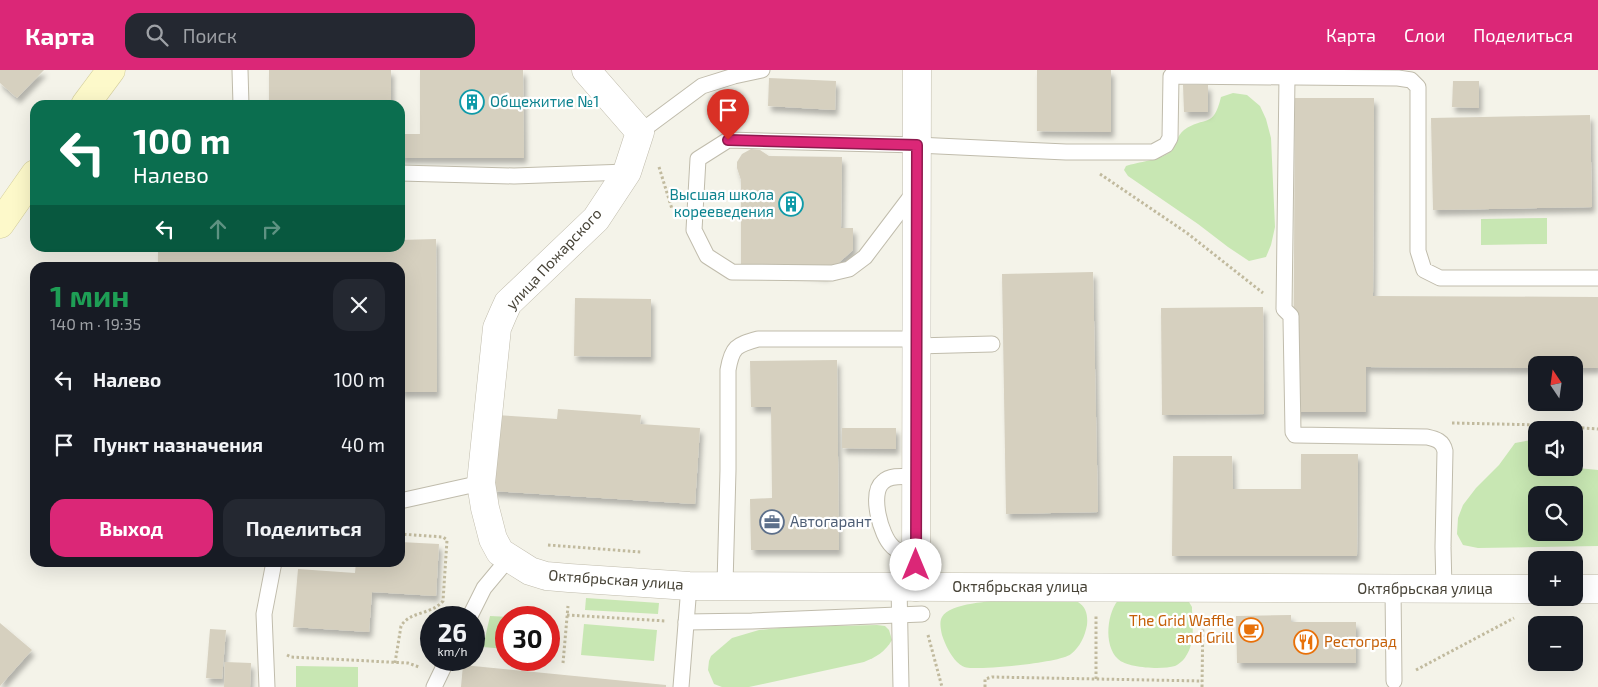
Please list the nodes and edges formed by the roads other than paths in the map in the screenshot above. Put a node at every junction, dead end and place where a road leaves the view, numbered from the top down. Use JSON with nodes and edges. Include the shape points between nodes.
{"nodes":[{"id":1,"x":111,"y":70,"type":"edge"},
{"id":2,"x":240,"y":70,"type":"edge"},
{"id":3,"x":586,"y":70,"type":"edge"},
{"id":4,"x":762,"y":70,"type":"edge"},
{"id":5,"x":917,"y":70,"type":"edge"},
{"id":6,"x":1287,"y":77,"type":"junction"},
{"id":7,"x":88,"y":100,"type":"edge"},
{"id":8,"x":241,"y":100,"type":"edge"},
{"id":9,"x":640,"y":132,"type":"junction"},
{"id":10,"x":917,"y":145,"type":"junction"},
{"id":11,"x":405,"y":172,"type":"edge"},
{"id":12,"x":627,"y":172,"type":"junction"},
{"id":13,"x":30,"y":181,"type":"edge"},
{"id":14,"x":917,"y":188,"type":"junction"},
{"id":15,"x":0,"y":224,"type":"edge"},
{"id":16,"x":1598,"y":278,"type":"edge"},
{"id":17,"x":917,"y":342,"type":"junction"},
{"id":18,"x":992,"y":344,"type":"dead end"},
{"id":19,"x":916,"y":477,"type":"junction"},
{"id":20,"x":481,"y":483,"type":"junction"},
{"id":21,"x":405,"y":500,"type":"edge"},
{"id":22,"x":509,"y":558,"type":"junction"},
{"id":23,"x":273,"y":567,"type":"edge"},
{"id":24,"x":910,"y":579,"type":"junction"},
{"id":25,"x":689,"y":586,"type":"junction"},
{"id":26,"x":725,"y":586,"type":"junction"},
{"id":27,"x":1393,"y":589,"type":"junction"},
{"id":28,"x":1444,"y":589,"type":"junction"},
{"id":29,"x":1528,"y":589,"type":"edge"},
{"id":30,"x":1583,"y":589,"type":"edge"},
{"id":31,"x":1598,"y":589,"type":"edge"},
{"id":32,"x":475,"y":606,"type":"edge"},
{"id":33,"x":900,"y":614,"type":"junction"},
{"id":34,"x":922,"y":614,"type":"road end"},
{"id":35,"x":686,"y":622,"type":"junction"},
{"id":36,"x":442,"y":671,"type":"edge"},
{"id":37,"x":1394,"y":681,"type":"road end"},
{"id":38,"x":266,"y":687,"type":"edge"},
{"id":39,"x":434,"y":687,"type":"edge"},
{"id":40,"x":681,"y":687,"type":"edge"},
{"id":41,"x":901,"y":687,"type":"edge"}],
"edges":[{"from":1,"to":7,"type":"main road"},
{"from":2,"to":8,"type":"lane"},
{"from":3,"to":9,"type":"street"},
{"from":4,"to":9,"type":"lane","via":[[702,86]]},
{"from":5,"to":10,"type":"street"},
{"from":6,"to":10,"type":"lane","via":[[1172,76],[1170,138],[1166,145],[1154,152],[1066,152]]},
{"from":6,"to":16,"type":"lane","via":[[1398,78],[1412,80],[1418,87],[1418,251],[1424,270],[1440,278]]},
{"from":6,"to":28,"type":"lane","via":[[1284,309],[1291,316],[1292,428],[1295,435],[1427,438],[1444,446]]},
{"from":9,"to":12,"type":"street","name":"улица Пожарского"},
{"from":10,"to":14,"type":"street"},
{"from":10,"to":14,"type":"lane","via":[[728,140],[698,159],[694,230],[707,256],[732,272],[832,273],[849,269],[865,257]]},
{"from":11,"to":12,"type":"lane","via":[[514,176]]},
{"from":12,"to":20,"type":"street","name":"улица Пожарского","via":[[596,219],[508,303],[502,314],[497,328]]},
{"from":13,"to":15,"type":"main road"},
{"from":14,"to":17,"type":"street"},
{"from":17,"to":18,"type":"lane"},
{"from":17,"to":19,"type":"street"},
{"from":17,"to":26,"type":"lane","via":[[758,340],[734,348],[728,370]]},
{"from":19,"to":24,"type":"street"},
{"from":19,"to":24,"type":"lane","via":[[884,480],[879,485],[876,498],[878,516],[891,546],[905,555]]},
{"from":20,"to":21,"type":"lane"},
{"from":20,"to":22,"type":"street","name":"улица Пожарского","via":[[493,539],[500,552]]},
{"from":22,"to":25,"type":"street","name":"Октябрьская улица","via":[[530,571],[546,576]]},
{"from":22,"to":32,"type":"lane","via":[[484,588]]},
{"from":23,"to":38,"type":"lane","via":[[264,614]]},
{"from":24,"to":26,"type":"street","name":"Октябрьская улица"},
{"from":24,"to":27,"type":"street","name":"Октябрьская улица","via":[[1204,588]]},
{"from":24,"to":33,"type":"lane"},
{"from":25,"to":26,"type":"street","name":"Октябрьская улица"},
{"from":25,"to":35,"type":"lane"},
{"from":27,"to":28,"type":"street","name":"Октябрьская улица"},
{"from":27,"to":37,"type":"lane"},
{"from":28,"to":29,"type":"street","name":"Октябрьская улица"},
{"from":30,"to":31,"type":"street"},
{"from":33,"to":34,"type":"lane"},
{"from":33,"to":35,"type":"lane"},
{"from":33,"to":41,"type":"lane"},
{"from":35,"to":40,"type":"lane"},
{"from":36,"to":39,"type":"lane"}]}
